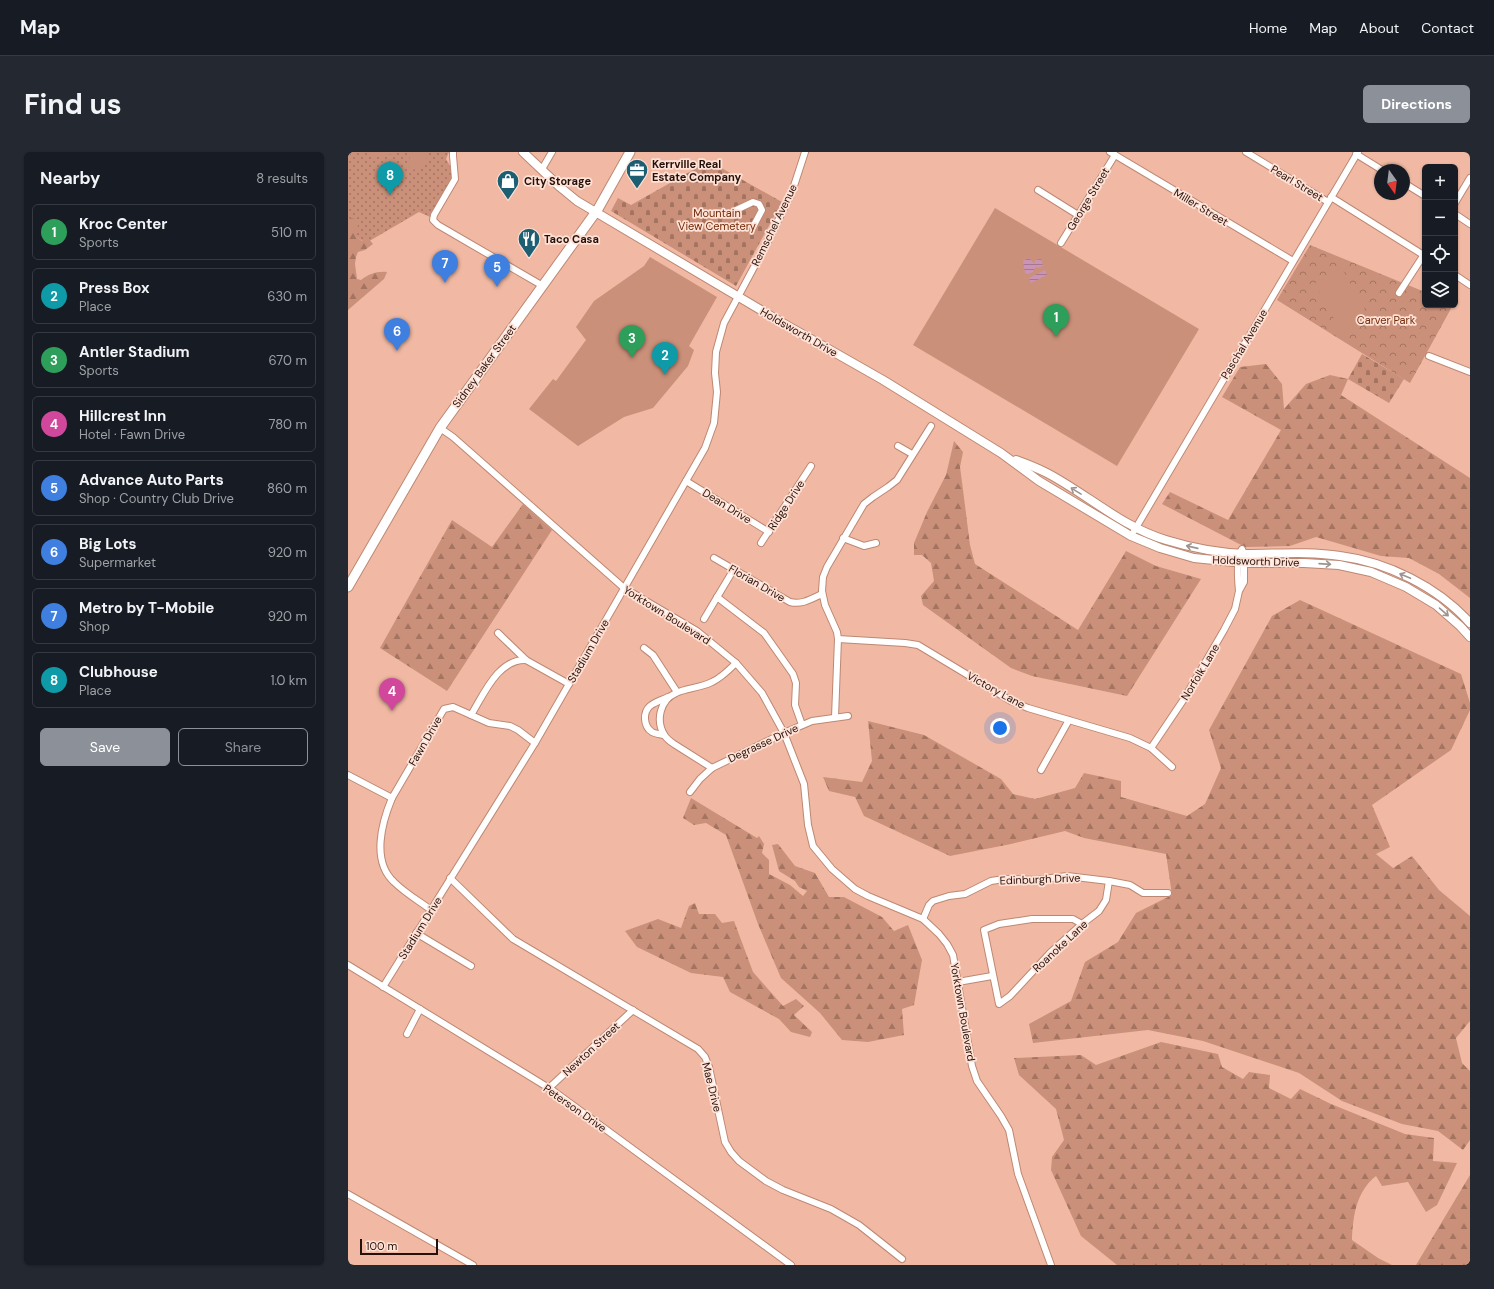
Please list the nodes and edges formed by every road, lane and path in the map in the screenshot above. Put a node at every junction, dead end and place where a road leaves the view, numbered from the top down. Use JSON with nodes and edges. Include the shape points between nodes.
{"nodes":[{"id":1,"x":453,"y":152,"type":"edge"},
{"id":2,"x":523,"y":152,"type":"edge"},
{"id":3,"x":552,"y":152,"type":"edge"},
{"id":4,"x":630,"y":152,"type":"edge"},
{"id":5,"x":805,"y":152,"type":"edge"},
{"id":6,"x":1246,"y":152,"type":"edge"},
{"id":7,"x":1112,"y":153,"type":"edge"},
{"id":8,"x":1357,"y":153,"type":"edge"},
{"id":9,"x":1374,"y":165,"type":"edge"},
{"id":10,"x":542,"y":169,"type":"junction"},
{"id":11,"x":1470,"y":178,"type":"edge"},
{"id":12,"x":1410,"y":187,"type":"edge"},
{"id":13,"x":1038,"y":190,"type":"dead end"},
{"id":14,"x":1422,"y":194,"type":"edge"},
{"id":15,"x":1330,"y":199,"type":"junction"},
{"id":16,"x":1457,"y":200,"type":"edge"},
{"id":17,"x":734,"y":211,"type":"dead end"},
{"id":18,"x":596,"y":212,"type":"junction"},
{"id":19,"x":1078,"y":215,"type":"junction"},
{"id":20,"x":1458,"y":216,"type":"edge"},
{"id":21,"x":1470,"y":224,"type":"edge"},
{"id":22,"x":753,"y":227,"type":"dead end"},
{"id":23,"x":1061,"y":243,"type":"dead end"},
{"id":24,"x":1422,"y":254,"type":"edge"},
{"id":25,"x":1422,"y":258,"type":"edge"},
{"id":26,"x":1293,"y":262,"type":"junction"},
{"id":27,"x":1458,"y":278,"type":"edge"},
{"id":28,"x":1470,"y":285,"type":"edge"},
{"id":29,"x":544,"y":286,"type":"junction"},
{"id":30,"x":1400,"y":293,"type":"dead end"},
{"id":31,"x":738,"y":297,"type":"junction"},
{"id":32,"x":1429,"y":356,"type":"dead end"},
{"id":33,"x":1470,"y":372,"type":"edge"},
{"id":34,"x":931,"y":426,"type":"dead end"},
{"id":35,"x":440,"y":428,"type":"junction"},
{"id":36,"x":898,"y":446,"type":"dead end"},
{"id":37,"x":1001,"y":453,"type":"junction"},
{"id":38,"x":912,"y":454,"type":"junction"},
{"id":39,"x":811,"y":466,"type":"dead end"},
{"id":40,"x":686,"y":481,"type":"junction"},
{"id":41,"x":1136,"y":528,"type":"junction"},
{"id":42,"x":769,"y":532,"type":"junction"},
{"id":43,"x":1131,"y":536,"type":"junction"},
{"id":44,"x":844,"y":538,"type":"junction"},
{"id":45,"x":876,"y":543,"type":"dead end"},
{"id":46,"x":761,"y":544,"type":"dead end"},
{"id":47,"x":1242,"y":554,"type":"junction"},
{"id":48,"x":714,"y":558,"type":"dead end"},
{"id":49,"x":1241,"y":563,"type":"junction"},
{"id":50,"x":734,"y":569,"type":"junction"},
{"id":51,"x":348,"y":587,"type":"edge"},
{"id":52,"x":624,"y":588,"type":"junction"},
{"id":53,"x":822,"y":594,"type":"junction"},
{"id":54,"x":717,"y":597,"type":"junction"},
{"id":55,"x":704,"y":619,"type":"dead end"},
{"id":56,"x":1470,"y":623,"type":"edge"},
{"id":57,"x":498,"y":633,"type":"dead end"},
{"id":58,"x":1470,"y":637,"type":"edge"},
{"id":59,"x":838,"y":639,"type":"junction"},
{"id":60,"x":644,"y":648,"type":"dead end"},
{"id":61,"x":526,"y":660,"type":"junction"},
{"id":62,"x":736,"y":663,"type":"junction"},
{"id":63,"x":569,"y":684,"type":"junction"},
{"id":64,"x":677,"y":692,"type":"junction"},
{"id":65,"x":669,"y":697,"type":"junction"},
{"id":66,"x":471,"y":715,"type":"junction"},
{"id":67,"x":848,"y":716,"type":"dead end"},
{"id":68,"x":835,"y":717,"type":"junction"},
{"id":69,"x":1069,"y":720,"type":"junction"},
{"id":70,"x":802,"y":725,"type":"junction"},
{"id":71,"x":784,"y":733,"type":"junction"},
{"id":72,"x":664,"y":735,"type":"junction"},
{"id":73,"x":534,"y":743,"type":"junction"},
{"id":74,"x":1151,"y":748,"type":"junction"},
{"id":75,"x":1172,"y":767,"type":"dead end"},
{"id":76,"x":712,"y":768,"type":"junction"},
{"id":77,"x":1041,"y":770,"type":"dead end"},
{"id":78,"x":348,"y":775,"type":"edge"},
{"id":79,"x":690,"y":792,"type":"dead end"},
{"id":80,"x":392,"y":798,"type":"junction"},
{"id":81,"x":450,"y":878,"type":"junction"},
{"id":82,"x":1110,"y":880,"type":"junction"},
{"id":83,"x":1168,"y":893,"type":"dead end"},
{"id":84,"x":431,"y":910,"type":"junction"},
{"id":85,"x":924,"y":918,"type":"junction"},
{"id":86,"x":1082,"y":924,"type":"junction"},
{"id":87,"x":416,"y":933,"type":"junction"},
{"id":88,"x":348,"y":965,"type":"edge"},
{"id":89,"x":471,"y":966,"type":"dead end"},
{"id":90,"x":992,"y":976,"type":"junction"},
{"id":91,"x":958,"y":982,"type":"junction"},
{"id":92,"x":383,"y":987,"type":"junction"},
{"id":93,"x":420,"y":1009,"type":"junction"},
{"id":94,"x":633,"y":1010,"type":"junction"},
{"id":95,"x":407,"y":1034,"type":"dead end"},
{"id":96,"x":549,"y":1088,"type":"junction"},
{"id":97,"x":348,"y":1194,"type":"edge"},
{"id":98,"x":902,"y":1259,"type":"dead end"},
{"id":99,"x":473,"y":1265,"type":"edge"},
{"id":100,"x":791,"y":1265,"type":"edge"},
{"id":101,"x":1051,"y":1265,"type":"edge"}],
"edges":[{"from":1,"to":29,"type":"street","via":[[455,179],[433,220]]},
{"from":2,"to":10,"type":"main road","name":"Holdsworth Drive"},
{"from":3,"to":10,"type":"street"},
{"from":4,"to":18,"type":"main road","name":"Sidney Baker Street"},
{"from":5,"to":31,"type":"street","name":"Remschel Avenue","via":[[792,192]]},
{"from":6,"to":15,"type":"street","name":"Pearl Street"},
{"from":7,"to":19,"type":"street","name":"George Street"},
{"from":7,"to":26,"type":"street","name":"Miller Street"},
{"from":8,"to":9,"type":"street"},
{"from":8,"to":15,"type":"street","name":"Paschal Avenue"},
{"from":10,"to":18,"type":"main road","name":"Holdsworth Drive","via":[[577,201]]},
{"from":11,"to":16,"type":"street"},
{"from":12,"to":14,"type":"street"},
{"from":13,"to":19,"type":"street"},
{"from":15,"to":24,"type":"street","name":"Pearl Street"},
{"from":15,"to":26,"type":"street","name":"Paschal Avenue"},
{"from":17,"to":22,"type":"street","via":[[753,202],[759,204],[762,210]]},
{"from":18,"to":29,"type":"main road","name":"Sidney Baker Street"},
{"from":18,"to":31,"type":"main road","name":"Holdsworth Drive"},
{"from":19,"to":23,"type":"street","name":"George Street"},
{"from":20,"to":21,"type":"street"},
{"from":25,"to":30,"type":"street"},
{"from":26,"to":41,"type":"street","name":"Paschal Avenue"},
{"from":27,"to":28,"type":"street"},
{"from":29,"to":35,"type":"main road","name":"Sidney Baker Street"},
{"from":31,"to":37,"type":"main road","name":"Holdsworth Drive","via":[[884,380]]},
{"from":31,"to":40,"type":"street","name":"Stadium Drive","via":[[724,323],[716,352],[717,392],[714,423],[705,448]]},
{"from":32,"to":33,"type":"street"},
{"from":34,"to":38,"type":"street"},
{"from":35,"to":51,"type":"main road","name":"Sidney Baker Street"},
{"from":35,"to":52,"type":"street","name":"Yorktown Boulevard","via":[[450,434]]},
{"from":36,"to":38,"type":"street"},
{"from":41,"to":37,"type":"main road","name":"Holdsworth Drive","one_way":true,"via":[[1047,473]]},
{"from":37,"to":43,"type":"main road","name":"Holdsworth Drive","via":[[1040,481]]},
{"from":38,"to":44,"type":"street","via":[[897,480],[864,504]]},
{"from":39,"to":42,"type":"street","name":"Ridge Drive"},
{"from":40,"to":42,"type":"street","name":"Dean Drive"},
{"from":40,"to":52,"type":"street","name":"Stadium Drive"},
{"from":41,"to":43,"type":"street","name":"Paschal Avenue"},
{"from":47,"to":41,"type":"main road","name":"Holdsworth Drive","one_way":true,"via":[[1192,548]]},
{"from":42,"to":46,"type":"street","name":"Ridge Drive"},
{"from":43,"to":49,"type":"main road","name":"Holdsworth Drive","via":[[1194,558]]},
{"from":44,"to":45,"type":"street","via":[[864,546]]},
{"from":44,"to":53,"type":"street","via":[[825,572]]},
{"from":47,"to":49,"type":"street","name":"Norfolk Lane"},
{"from":56,"to":47,"type":"main road","name":"Holdsworth Drive","one_way":true,"via":[[1442,597],[1410,578],[1374,563],[1340,556],[1304,553]]},
{"from":48,"to":50,"type":"street","name":"Florian Drive"},
{"from":49,"to":58,"type":"main road","name":"Holdsworth Drive","one_way":true,"via":[[1339,565],[1371,572],[1406,587],[1436,605]]},
{"from":49,"to":74,"type":"street","name":"Norfolk Lane","via":[[1244,582],[1235,608],[1184,699]]},
{"from":50,"to":53,"type":"street","name":"Florian Drive","via":[[797,604]]},
{"from":50,"to":54,"type":"street"},
{"from":52,"to":62,"type":"street","name":"Yorktown Boulevard","via":[[697,631]]},
{"from":52,"to":63,"type":"street","name":"Stadium Drive"},
{"from":53,"to":59,"type":"street"},
{"from":54,"to":55,"type":"street"},
{"from":54,"to":70,"type":"street","via":[[764,633],[793,674],[796,683],[796,705]]},
{"from":57,"to":61,"type":"street"},
{"from":59,"to":68,"type":"street"},
{"from":59,"to":69,"type":"street","name":"Victory Lane","via":[[905,642],[918,645],[1011,701]]},
{"from":60,"to":64,"type":"street","via":[[653,655]]},
{"from":61,"to":63,"type":"street"},
{"from":61,"to":66,"type":"street","via":[[518,660],[505,666],[490,683]]},
{"from":62,"to":64,"type":"street","via":[[714,681]]},
{"from":62,"to":71,"type":"street","name":"Yorktown Boulevard","via":[[762,693]]},
{"from":63,"to":73,"type":"street","name":"Stadium Drive"},
{"from":64,"to":65,"type":"street"},
{"from":65,"to":72,"type":"street","via":[[661,710],[660,719]]},
{"from":65,"to":72,"type":"street","via":[[649,706],[645,720],[652,732]]},
{"from":66,"to":73,"type":"street","name":"Fawn Drive","via":[[489,723],[510,726]]},
{"from":66,"to":80,"type":"street","name":"Fawn Drive","via":[[453,707],[444,709]]},
{"from":67,"to":68,"type":"street","name":"Degrasse Drive"},
{"from":68,"to":70,"type":"street","name":"Degrasse Drive"},
{"from":69,"to":74,"type":"street","name":"Victory Lane","via":[[1130,738]]},
{"from":69,"to":77,"type":"street"},
{"from":70,"to":71,"type":"street","name":"Degrasse Drive"},
{"from":71,"to":76,"type":"street","name":"Degrasse Drive"},
{"from":71,"to":85,"type":"street","name":"Yorktown Boulevard","via":[[804,784],[808,830],[813,846],[832,869],[855,889]]},
{"from":72,"to":76,"type":"street"},
{"from":73,"to":81,"type":"street","name":"Stadium Drive"},
{"from":74,"to":75,"type":"street","name":"Victory Lane"},
{"from":76,"to":79,"type":"street","name":"Degrasse Drive"},
{"from":78,"to":80,"type":"street"},
{"from":80,"to":84,"type":"street","name":"Fawn Drive","via":[[382,836],[382,862],[393,882]]},
{"from":81,"to":84,"type":"street","name":"Stadium Drive"},
{"from":81,"to":94,"type":"street","name":"Mae Drive","via":[[513,939]]},
{"from":82,"to":83,"type":"street","name":"Edinburgh Drive","via":[[1130,885],[1143,893]]},
{"from":82,"to":85,"type":"street","name":"Edinburgh Drive","via":[[1067,876],[991,881],[965,894],[934,901],[929,905]]},
{"from":82,"to":86,"type":"street","name":"Roanoke Lane","via":[[1106,900],[1099,911]]},
{"from":84,"to":87,"type":"street","name":"Stadium Drive"},
{"from":85,"to":91,"type":"street","name":"Yorktown Boulevard","via":[[947,944],[953,955]]},
{"from":86,"to":90,"type":"street","name":"Roanoke Lane","via":[[1010,996],[998,1004]]},
{"from":86,"to":90,"type":"street","via":[[1073,919],[1032,919],[999,924],[984,930]]},
{"from":87,"to":89,"type":"street"},
{"from":87,"to":92,"type":"street","name":"Stadium Drive"},
{"from":88,"to":92,"type":"street","name":"Peterson Drive"},
{"from":90,"to":91,"type":"street"},
{"from":91,"to":101,"type":"street","name":"Yorktown Boulevard","via":[[972,1066],[977,1081],[1009,1130],[1018,1174]]},
{"from":92,"to":93,"type":"street","name":"Peterson Drive"},
{"from":93,"to":95,"type":"street"},
{"from":93,"to":96,"type":"street","name":"Peterson Drive"},
{"from":94,"to":96,"type":"street","name":"Newton Street"},
{"from":94,"to":98,"type":"street","name":"Mae Drive","via":[[694,1045],[705,1057],[725,1142],[739,1161],[766,1181],[831,1209],[859,1225]]},
{"from":96,"to":100,"type":"street","name":"Peterson Drive"},
{"from":97,"to":99,"type":"street"}]}
